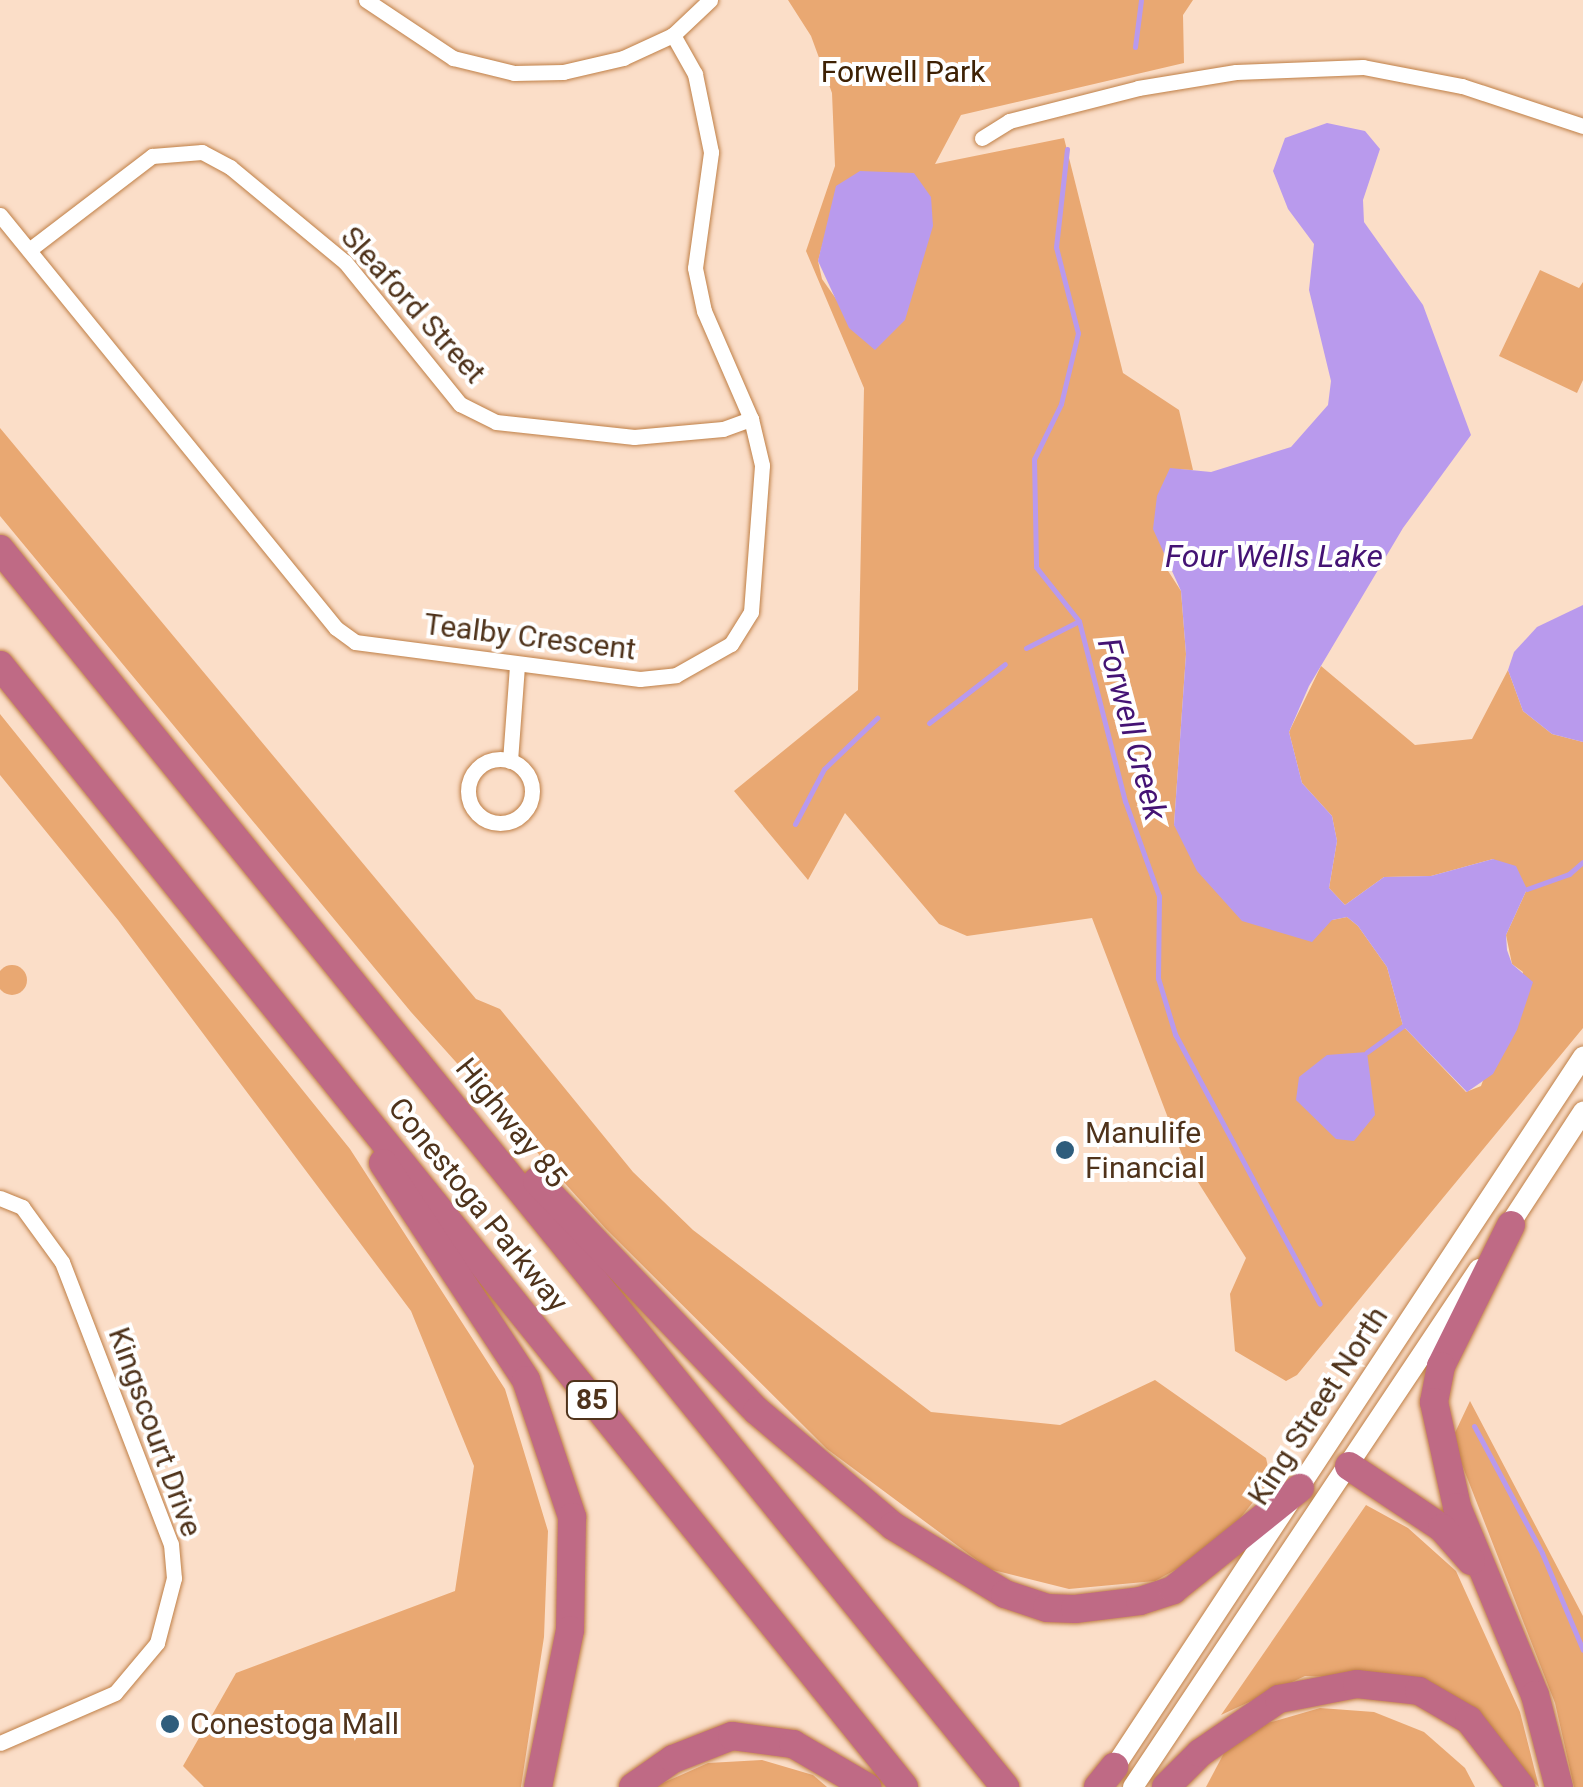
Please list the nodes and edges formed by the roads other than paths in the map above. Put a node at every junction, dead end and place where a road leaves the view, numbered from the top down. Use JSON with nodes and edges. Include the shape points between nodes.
{"nodes":[{"id":1,"x":366,"y":0,"type":"edge"},
{"id":2,"x":710,"y":0,"type":"edge"},
{"id":3,"x":674,"y":34,"type":"junction"},
{"id":4,"x":1583,"y":126,"type":"edge"},
{"id":5,"x":982,"y":138,"type":"dead end"},
{"id":6,"x":0,"y":215,"type":"edge"},
{"id":7,"x":30,"y":250,"type":"junction"},
{"id":8,"x":752,"y":419,"type":"junction"},
{"id":9,"x":0,"y":549,"type":"edge"},
{"id":10,"x":0,"y":665,"type":"edge"},
{"id":11,"x":517,"y":666,"type":"junction"},
{"id":12,"x":510,"y":761,"type":"junction"},
{"id":13,"x":282,"y":1012,"type":"junction"},
{"id":14,"x":390,"y":1026,"type":"junction"},
{"id":15,"x":1583,"y":1057,"type":"edge"},
{"id":16,"x":1583,"y":1112,"type":"edge"},
{"id":17,"x":0,"y":1198,"type":"edge"},
{"id":18,"x":1510,"y":1224,"type":"junction"},
{"id":19,"x":582,"y":1262,"type":"joint"},
{"id":20,"x":1349,"y":1466,"type":"junction"},
{"id":21,"x":1300,"y":1488,"type":"junction"},
{"id":22,"x":1502,"y":1614,"type":"junction"},
{"id":23,"x":0,"y":1744,"type":"edge"},
{"id":24,"x":1112,"y":1782,"type":"edge"},
{"id":25,"x":1016,"y":1786,"type":"edge"},
{"id":26,"x":538,"y":1787,"type":"edge"},
{"id":27,"x":633,"y":1787,"type":"edge"},
{"id":28,"x":867,"y":1787,"type":"edge"},
{"id":29,"x":904,"y":1787,"type":"edge"},
{"id":30,"x":1166,"y":1787,"type":"edge"},
{"id":31,"x":1521,"y":1787,"type":"edge"},
{"id":32,"x":1559,"y":1787,"type":"edge"}],
"edges":[{"from":1,"to":3,"type":"street","via":[[452,58],[514,73],[563,72],[623,58]]},
{"from":2,"to":3,"type":"street"},
{"from":3,"to":8,"type":"street","name":"Tealby Crescent","via":[[694,74],[711,152],[698,282],[719,355]]},
{"from":4,"to":5,"type":"street","via":[[1462,86],[1363,67],[1236,72],[1138,88],[1009,121]]},
{"from":6,"to":7,"type":"street","name":"Tealby Crescent"},
{"from":7,"to":8,"type":"street","name":"Sleaford Street","via":[[152,156],[202,152],[230,167],[345,262],[460,404],[496,422],[634,437],[723,429]]},
{"from":7,"to":11,"type":"street","name":"Tealby Crescent","via":[[336,628],[354,642]]},
{"from":8,"to":11,"type":"street","name":"Tealby Crescent","via":[[762,465],[757,586],[730,644],[676,674],[640,679]]},
{"from":9,"to":14,"type":"highway","number":"85"},
{"from":10,"to":13,"type":"highway","name":"Conestoga Parkway","number":"85"},
{"from":11,"to":12,"type":"street"},
{"from":12,"to":12,"type":"street","via":[[528,777],[531,800],[518,818],[485,820],[471,805],[471,777],[488,761]]},
{"from":13,"to":26,"type":"highway","via":[[526,1380],[553,1445],[572,1517],[570,1630]]},
{"from":13,"to":29,"type":"highway","name":"Conestoga Parkway","number":"85"},
{"from":14,"to":19,"type":"highway","name":"Highway 85","number":"85"},
{"from":14,"to":21,"type":"highway","via":[[757,1411],[893,1526],[1006,1594],[1047,1608],[1075,1608],[1173,1590]]},
{"from":15,"to":21,"type":"main road","name":"King Street North"},
{"from":16,"to":18,"type":"main road","name":"King Street North"},
{"from":17,"to":23,"type":"street","name":"Kingscourt Drive","via":[[22,1208],[62,1262],[171,1544],[174,1578],[158,1642],[116,1693]]},
{"from":18,"to":20,"type":"main road","name":"King Street North"},
{"from":18,"to":22,"type":"highway","via":[[1441,1366],[1434,1402],[1457,1507]]},
{"from":19,"to":25,"type":"highway","name":"Conestoga Parkway","number":"85","via":[[962,1735]]},
{"from":20,"to":22,"type":"highway","via":[[1442,1528]]},
{"from":20,"to":24,"type":"main road","name":"King Street North"},
{"from":21,"to":24,"type":"main road","name":"King Street North"},
{"from":22,"to":32,"type":"highway","via":[[1536,1695]]},
{"from":27,"to":28,"type":"highway","via":[[673,1759],[732,1736],[793,1744]]},
{"from":30,"to":31,"type":"highway","via":[[1200,1753],[1279,1699],[1357,1684],[1419,1691],[1469,1720]]}]}
